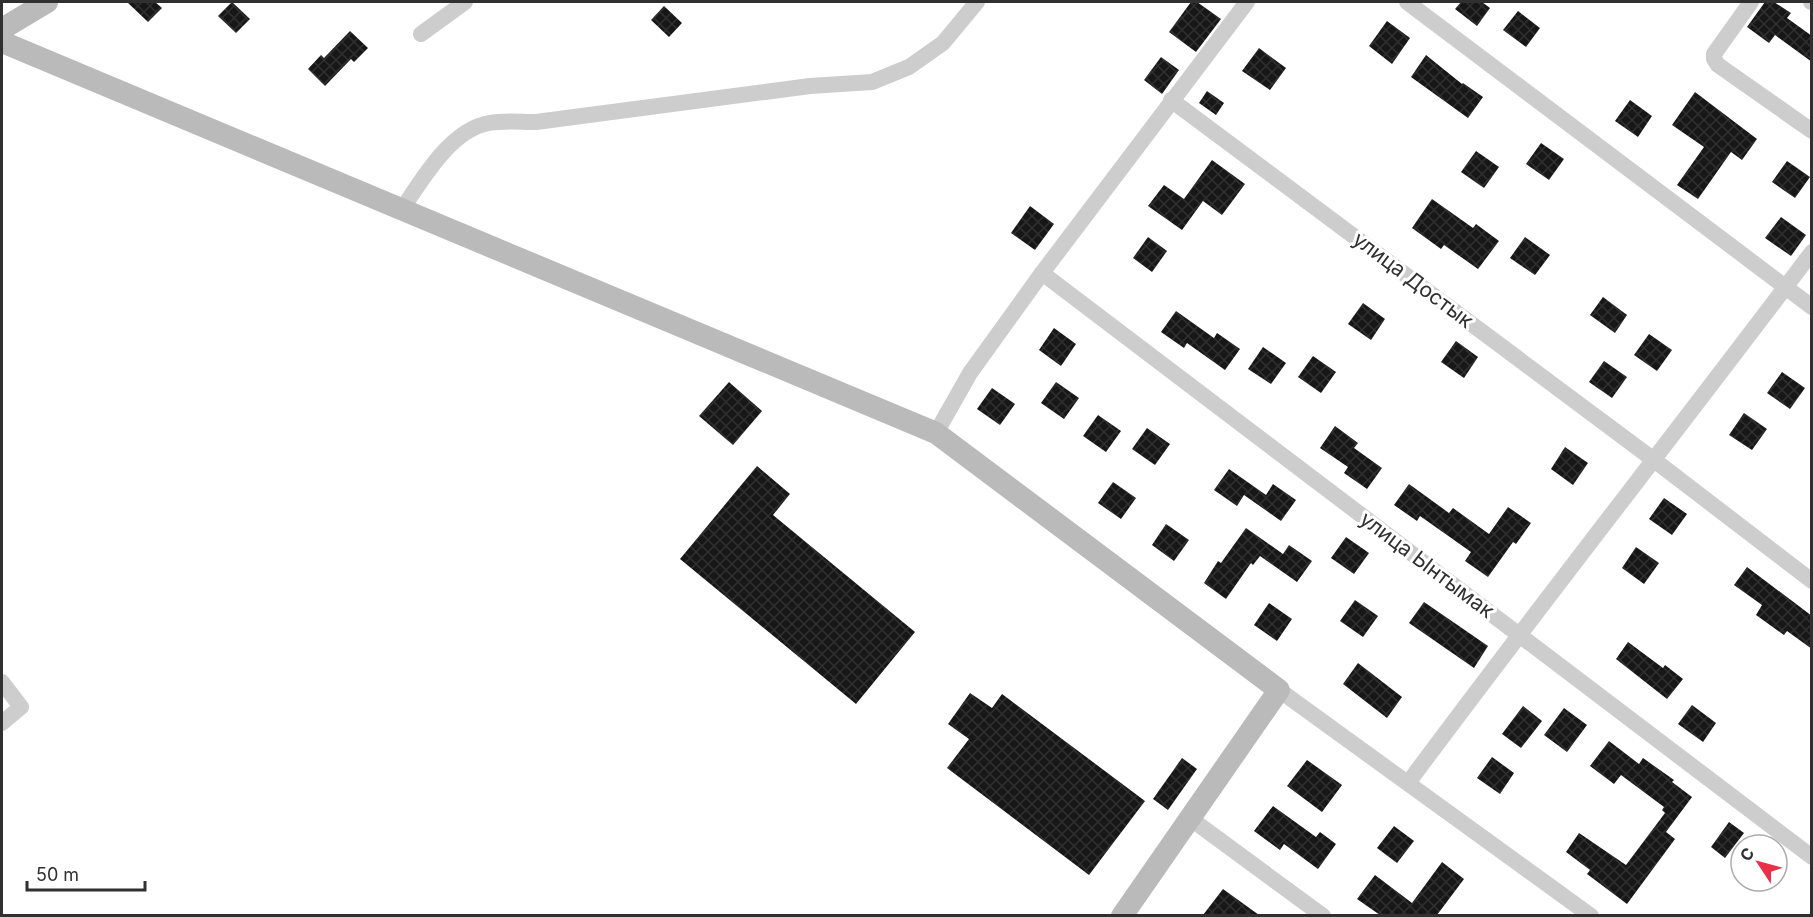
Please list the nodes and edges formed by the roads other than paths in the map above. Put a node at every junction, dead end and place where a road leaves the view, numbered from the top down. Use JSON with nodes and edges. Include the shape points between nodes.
{"nodes":[{"id":1,"x":47,"y":2,"type":"edge"},
{"id":2,"x":465,"y":2,"type":"edge"},
{"id":3,"x":977,"y":2,"type":"edge"},
{"id":4,"x":1247,"y":2,"type":"edge"},
{"id":5,"x":1407,"y":2,"type":"edge"},
{"id":6,"x":1751,"y":2,"type":"edge"},
{"id":7,"x":2,"y":29,"type":"edge"},
{"id":8,"x":421,"y":34,"type":"dead end"},
{"id":9,"x":2,"y":42,"type":"edge"},
{"id":10,"x":1171,"y":100,"type":"junction"},
{"id":11,"x":1812,"y":131,"type":"edge"},
{"id":12,"x":402,"y":209,"type":"junction"},
{"id":13,"x":1812,"y":252,"type":"edge"},
{"id":14,"x":1042,"y":273,"type":"junction"},
{"id":15,"x":1786,"y":287,"type":"junction"},
{"id":16,"x":1812,"y":307,"type":"edge"},
{"id":17,"x":936,"y":433,"type":"junction"},
{"id":18,"x":1654,"y":460,"type":"junction"},
{"id":19,"x":1812,"y":581,"type":"edge"},
{"id":20,"x":1518,"y":635,"type":"junction"},
{"id":21,"x":2,"y":682,"type":"edge"},
{"id":22,"x":1280,"y":690,"type":"junction"},
{"id":23,"x":2,"y":723,"type":"edge"},
{"id":24,"x":1408,"y":783,"type":"junction"},
{"id":25,"x":1191,"y":819,"type":"junction"},
{"id":26,"x":1812,"y":857,"type":"edge"},
{"id":27,"x":1122,"y":915,"type":"edge"},
{"id":28,"x":1323,"y":915,"type":"edge"},
{"id":29,"x":1591,"y":915,"type":"edge"}],
"edges":[{"from":1,"to":7,"type":"street"},
{"from":2,"to":8,"type":"street"},
{"from":3,"to":12,"type":"street","via":[[943,43],[909,67],[872,82],[810,86],[536,122],[481,125],[437,158]]},
{"from":4,"to":10,"type":"street"},
{"from":5,"to":15,"type":"street"},
{"from":6,"to":11,"type":"street","via":[[1714,54],[1714,60]]},
{"from":9,"to":12,"type":"street"},
{"from":10,"to":14,"type":"street"},
{"from":10,"to":18,"type":"street","name":"улица Достык"},
{"from":12,"to":17,"type":"street"},
{"from":13,"to":15,"type":"street"},
{"from":14,"to":17,"type":"street","via":[[970,373]]},
{"from":14,"to":20,"type":"street","name":"улица Ынтымак"},
{"from":15,"to":16,"type":"street"},
{"from":15,"to":18,"type":"street"},
{"from":17,"to":22,"type":"street"},
{"from":18,"to":19,"type":"street","name":"улица Достык"},
{"from":18,"to":20,"type":"street"},
{"from":20,"to":24,"type":"street"},
{"from":20,"to":26,"type":"street","name":"улица Ынтымак"},
{"from":21,"to":23,"type":"street","via":[[21,707]]},
{"from":22,"to":24,"type":"street"},
{"from":22,"to":25,"type":"street"},
{"from":24,"to":29,"type":"street"},
{"from":25,"to":27,"type":"street"},
{"from":25,"to":28,"type":"street"}]}
